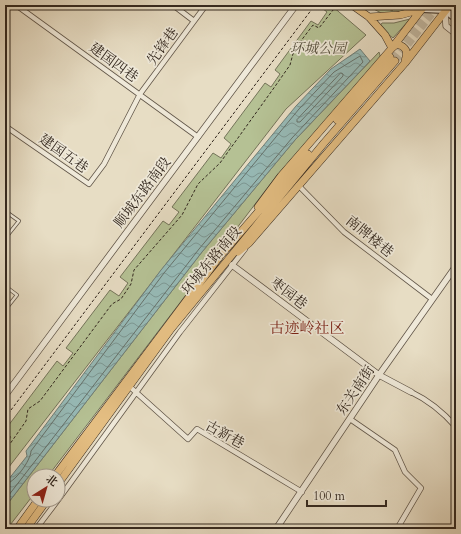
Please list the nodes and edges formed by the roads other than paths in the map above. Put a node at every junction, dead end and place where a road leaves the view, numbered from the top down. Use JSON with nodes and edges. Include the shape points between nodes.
{"nodes":[{"id":1,"x":16,"y":5,"type":"edge"},
{"id":2,"x":173,"y":5,"type":"edge"},
{"id":3,"x":206,"y":5,"type":"edge"},
{"id":4,"x":296,"y":5,"type":"edge"},
{"id":5,"x":352,"y":5,"type":"edge"},
{"id":6,"x":454,"y":5,"type":"edge"},
{"id":7,"x":423,"y":7,"type":"edge"},
{"id":8,"x":456,"y":7,"type":"edge"},
{"id":9,"x":448,"y":8,"type":"edge"},
{"id":10,"x":368,"y":17,"type":"junction"},
{"id":11,"x":456,"y":19,"type":"edge"},
{"id":12,"x":194,"y":21,"type":"junction"},
{"id":13,"x":456,"y":34,"type":"edge"},
{"id":14,"x":392,"y":48,"type":"junction"},
{"id":15,"x":405,"y":62,"type":"junction"},
{"id":16,"x":140,"y":94,"type":"junction"},
{"id":17,"x":5,"y":126,"type":"edge"},
{"id":18,"x":198,"y":137,"type":"junction"},
{"id":19,"x":104,"y":164,"type":"joint"},
{"id":20,"x":298,"y":185,"type":"junction"},
{"id":21,"x":5,"y":211,"type":"edge"},
{"id":22,"x":5,"y":235,"type":"edge"},
{"id":23,"x":220,"y":256,"type":"junction"},
{"id":24,"x":230,"y":263,"type":"junction"},
{"id":25,"x":455,"y":269,"type":"edge"},
{"id":26,"x":5,"y":286,"type":"edge"},
{"id":27,"x":432,"y":298,"type":"junction"},
{"id":28,"x":5,"y":310,"type":"edge"},
{"id":29,"x":379,"y":375,"type":"junction"},
{"id":30,"x":129,"y":386,"type":"junction"},
{"id":31,"x":411,"y":392,"type":"joint"},
{"id":32,"x":136,"y":393,"type":"junction"},
{"id":33,"x":6,"y":394,"type":"edge"},
{"id":34,"x":350,"y":419,"type":"junction"},
{"id":35,"x":456,"y":427,"type":"edge"},
{"id":36,"x":62,"y":468,"type":"edge"},
{"id":37,"x":66,"y":473,"type":"edge"},
{"id":38,"x":66,"y":489,"type":"edge"},
{"id":39,"x":302,"y":492,"type":"junction"},
{"id":40,"x":32,"y":508,"type":"edge"},
{"id":41,"x":41,"y":508,"type":"edge"},
{"id":42,"x":52,"y":508,"type":"edge"},
{"id":43,"x":17,"y":529,"type":"edge"},
{"id":44,"x":26,"y":529,"type":"edge"},
{"id":45,"x":36,"y":529,"type":"edge"},
{"id":46,"x":276,"y":529,"type":"edge"},
{"id":47,"x":397,"y":529,"type":"edge"}],
"edges":[{"from":1,"to":16,"type":"street","name":"建国四巷"},
{"from":2,"to":12,"type":"street"},
{"from":3,"to":12,"type":"street","name":"先锋巷"},
{"from":4,"to":18,"type":"street","name":"顺城东路南段"},
{"from":5,"to":10,"type":"main road"},
{"from":6,"to":8,"type":"main road"},
{"from":7,"to":9,"type":"main road"},
{"from":7,"to":10,"type":"main road","via":[[400,15]]},
{"from":7,"to":14,"type":"main road"},
{"from":9,"to":11,"type":"main road"},
{"from":9,"to":13,"type":"street","via":[[446,26]]},
{"from":9,"to":15,"type":"main road"},
{"from":10,"to":14,"type":"main road","via":[[385,34]]},
{"from":12,"to":16,"type":"street","name":"先锋巷"},
{"from":14,"to":15,"type":"main road","via":[[397,44],[405,47]]},
{"from":14,"to":23,"type":"main road","via":[[281,176]]},
{"from":15,"to":20,"type":"main road"},
{"from":16,"to":18,"type":"street","name":"建国四巷"},
{"from":16,"to":19,"type":"street","name":"先锋巷"},
{"from":17,"to":19,"type":"street","name":"建国五巷","via":[[89,184]]},
{"from":18,"to":33,"type":"street","name":"顺城东路南段"},
{"from":20,"to":24,"type":"main road"},
{"from":20,"to":27,"type":"street","name":"南牌楼巷","via":[[344,232]]},
{"from":21,"to":22,"type":"lane","via":[[18,221],[7,236]]},
{"from":23,"to":24,"type":"main road","name":"环城东路南段","via":[[393,59]]},
{"from":23,"to":36,"type":"main road","name":"环城东路南段"},
{"from":24,"to":29,"type":"street","name":"枣园巷"},
{"from":24,"to":30,"type":"main road","name":"环城东路南段","via":[[171,328]]},
{"from":24,"to":32,"type":"street"},
{"from":25,"to":27,"type":"street","name":"东关南街"},
{"from":26,"to":28,"type":"lane","via":[[17,295]]},
{"from":27,"to":29,"type":"street","name":"东关南街"},
{"from":29,"to":31,"type":"street","name":"枣园巷"},
{"from":29,"to":34,"type":"street","name":"东关南街"},
{"from":30,"to":32,"type":"street","name":"古新巷"},
{"from":30,"to":37,"type":"main road","name":"环城东路南段"},
{"from":31,"to":35,"type":"street","via":[[427,400]]},
{"from":32,"to":38,"type":"street"},
{"from":32,"to":39,"type":"street","name":"古新巷","via":[[188,439],[197,429]]},
{"from":34,"to":39,"type":"street","name":"东关南街"},
{"from":34,"to":47,"type":"street","via":[[395,450],[405,472],[421,488]]},
{"from":39,"to":46,"type":"street","name":"东关南街"},
{"from":40,"to":43,"type":"main road"},
{"from":41,"to":44,"type":"main road"},
{"from":42,"to":45,"type":"street"}]}
